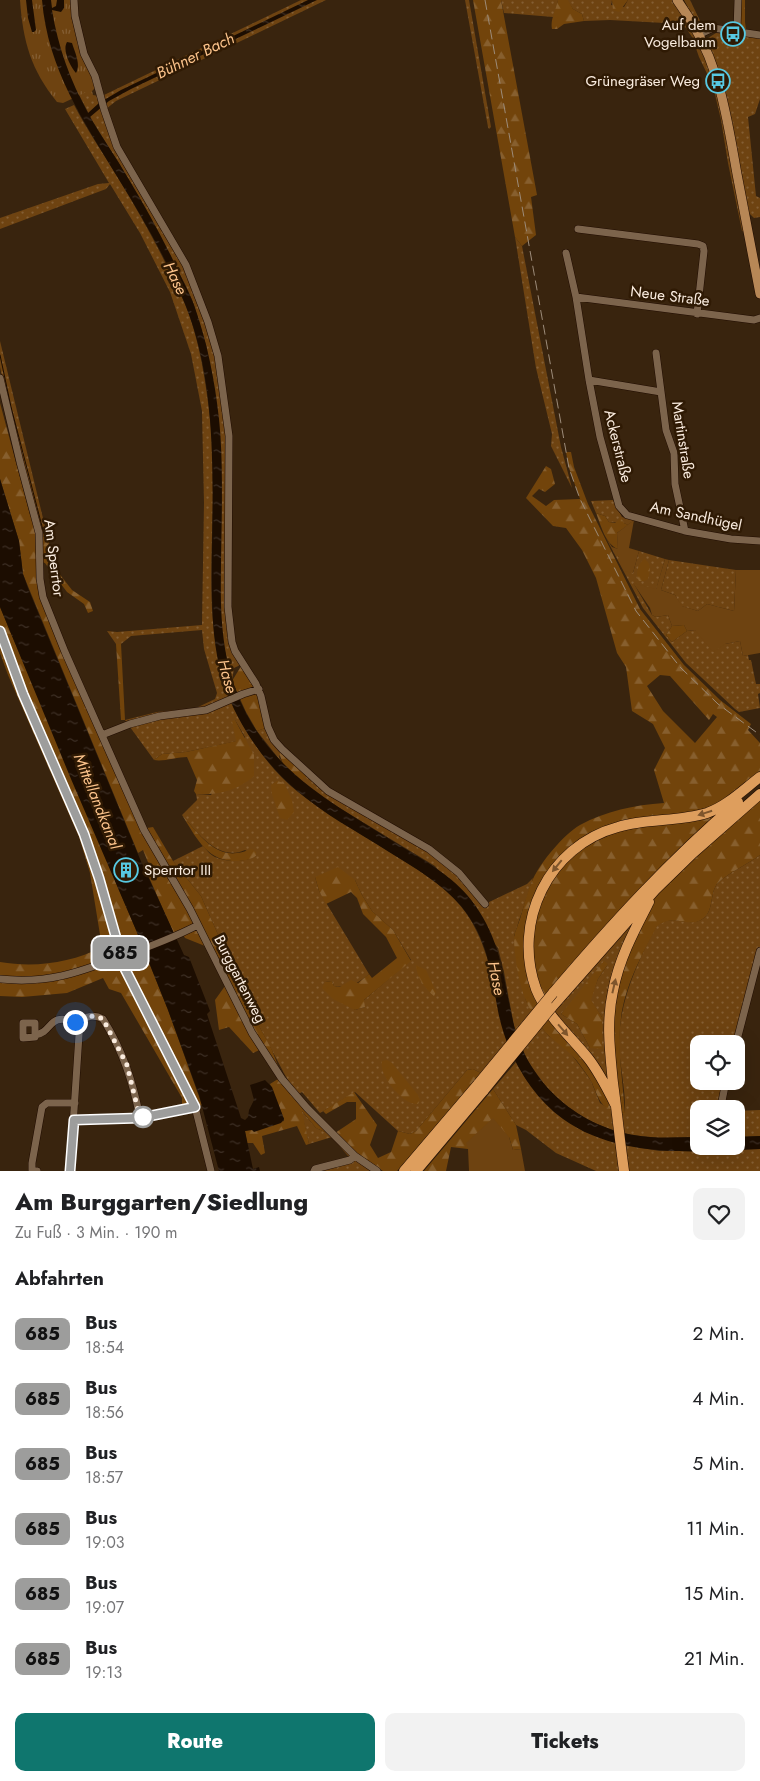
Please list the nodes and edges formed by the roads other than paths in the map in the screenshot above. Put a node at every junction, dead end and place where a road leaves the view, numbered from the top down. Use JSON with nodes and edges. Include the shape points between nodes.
{"nodes":[{"id":1,"x":74,"y":0,"type":"edge"},
{"id":2,"x":677,"y":0,"type":"edge"},
{"id":3,"x":738,"y":0,"type":"edge"},
{"id":4,"x":736,"y":31,"type":"junction"},
{"id":5,"x":700,"y":34,"type":"junction"},
{"id":6,"x":760,"y":35,"type":"edge"},
{"id":7,"x":578,"y":229,"type":"dead end"},
{"id":8,"x":566,"y":253,"type":"dead end"},
{"id":9,"x":760,"y":294,"type":"edge"},
{"id":10,"x":576,"y":298,"type":"junction"},
{"id":11,"x":697,"y":314,"type":"junction"},
{"id":12,"x":760,"y":318,"type":"edge"},
{"id":13,"x":656,"y":353,"type":"dead end"},
{"id":14,"x":0,"y":378,"type":"edge"},
{"id":15,"x":589,"y":380,"type":"junction"},
{"id":16,"x":661,"y":392,"type":"junction"},
{"id":17,"x":627,"y":515,"type":"joint"},
{"id":18,"x":685,"y":531,"type":"junction"},
{"id":19,"x":760,"y":541,"type":"edge"},
{"id":20,"x":0,"y":631,"type":"edge"},
{"id":21,"x":259,"y":690,"type":"junction"},
{"id":22,"x":102,"y":735,"type":"junction"},
{"id":23,"x":760,"y":777,"type":"edge"},
{"id":24,"x":760,"y":783,"type":"edge"},
{"id":25,"x":760,"y":794,"type":"edge"},
{"id":26,"x":655,"y":890,"type":"junction"},
{"id":27,"x":485,"y":904,"type":"dead end"},
{"id":28,"x":198,"y":925,"type":"junction"},
{"id":29,"x":760,"y":951,"type":"edge"},
{"id":30,"x":121,"y":957,"type":"junction"},
{"id":31,"x":0,"y":979,"type":"edge"},
{"id":32,"x":556,"y":997,"type":"junction"},
{"id":33,"x":544,"y":1004,"type":"junction"},
{"id":34,"x":80,"y":1020,"type":"junction"},
{"id":35,"x":35,"y":1035,"type":"dead end"},
{"id":36,"x":738,"y":1035,"type":"edge"},
{"id":37,"x":482,"y":1086,"type":"junction"},
{"id":38,"x":75,"y":1103,"type":"junction"},
{"id":39,"x":614,"y":1104,"type":"junction"},
{"id":40,"x":195,"y":1107,"type":"junction"},
{"id":41,"x":140,"y":1118,"type":"junction"},
{"id":42,"x":74,"y":1120,"type":"junction"},
{"id":43,"x":355,"y":1156,"type":"junction"},
{"id":44,"x":37,"y":1171,"type":"edge"},
{"id":45,"x":70,"y":1171,"type":"edge"},
{"id":46,"x":211,"y":1171,"type":"edge"},
{"id":47,"x":314,"y":1171,"type":"edge"},
{"id":48,"x":377,"y":1171,"type":"edge"},
{"id":49,"x":404,"y":1171,"type":"edge"},
{"id":50,"x":416,"y":1171,"type":"edge"},
{"id":51,"x":624,"y":1171,"type":"edge"}],
"edges":[{"from":1,"to":21,"type":"street","via":[[84,54],[95,76],[117,147],[186,265],[218,356],[229,436],[230,632],[235,651]]},
{"from":2,"to":5,"type":"main road"},
{"from":3,"to":4,"type":"street"},
{"from":4,"to":5,"type":"street","via":[[713,28]]},
{"from":4,"to":6,"type":"street"},
{"from":5,"to":9,"type":"main road","via":[[724,100]]},
{"from":7,"to":11,"type":"street","via":[[703,246]]},
{"from":8,"to":10,"type":"street","name":"Ackerstraße"},
{"from":10,"to":11,"type":"street","name":"Neue Straße"},
{"from":10,"to":15,"type":"street","name":"Ackerstraße"},
{"from":11,"to":12,"type":"street","name":"Neue Straße"},
{"from":13,"to":16,"type":"street","name":"Martinstraße"},
{"from":14,"to":22,"type":"street","name":"Am Sperrtor","via":[[39,533],[43,597]]},
{"from":15,"to":16,"type":"street","name":"Ackerstraße"},
{"from":15,"to":17,"type":"street","name":"Ackerstraße","via":[[600,437],[619,506]]},
{"from":16,"to":18,"type":"street","name":"Martinstraße"},
{"from":17,"to":18,"type":"street","name":"Am Sandhügel"},
{"from":18,"to":19,"type":"street","name":"Am Sandhügel"},
{"from":20,"to":30,"type":"street","via":[[23,694],[84,834]]},
{"from":21,"to":22,"type":"street","via":[[196,712],[160,716]]},
{"from":21,"to":27,"type":"street","via":[[274,740],[301,767],[328,791],[429,850],[459,873]]},
{"from":22,"to":28,"type":"street","name":"Am Sperrtor","via":[[151,843]]},
{"from":23,"to":33,"type":"highway","one_way":true,"via":[[728,802],[708,812],[607,830],[583,842],[561,860],[538,895],[530,926],[529,959]]},
{"from":24,"to":32,"type":"highway","via":[[664,870],[600,939]]},
{"from":25,"to":26,"type":"highway"},
{"from":26,"to":32,"type":"highway"},
{"from":39,"to":26,"type":"highway","one_way":true,"via":[[609,1044],[613,991],[626,948]]},
{"from":28,"to":30,"type":"street","name":"Burggartenweg"},
{"from":28,"to":43,"type":"street","name":"Burggartenweg","via":[[246,1022],[282,1079]]},
{"from":29,"to":36,"type":"street"},
{"from":30,"to":31,"type":"street","name":"Burggartenweg","via":[[81,972],[43,980]]},
{"from":30,"to":40,"type":"street"},
{"from":32,"to":33,"type":"highway","bridge":true},
{"from":32,"to":37,"type":"highway","bridge":true},
{"from":33,"to":37,"type":"highway","bridge":true},
{"from":33,"to":39,"type":"highway","one_way":true,"via":[[595,1068]]},
{"from":34,"to":35,"type":"street","via":[[58,1019]]},
{"from":34,"to":38,"type":"street"},
{"from":34,"to":41,"type":"street","via":[[88,1016],[103,1019],[127,1065]]},
{"from":37,"to":49,"type":"highway"},
{"from":37,"to":50,"type":"highway"},
{"from":38,"to":42,"type":"street"},
{"from":38,"to":44,"type":"street","via":[[47,1103],[42,1107],[32,1163],[32,1170]]},
{"from":39,"to":51,"type":"highway"},
{"from":40,"to":41,"type":"street"},
{"from":40,"to":46,"type":"street"},
{"from":41,"to":42,"type":"street"},
{"from":42,"to":45,"type":"street"},
{"from":43,"to":47,"type":"street"},
{"from":43,"to":48,"type":"street","name":"Burggartenweg"}]}
